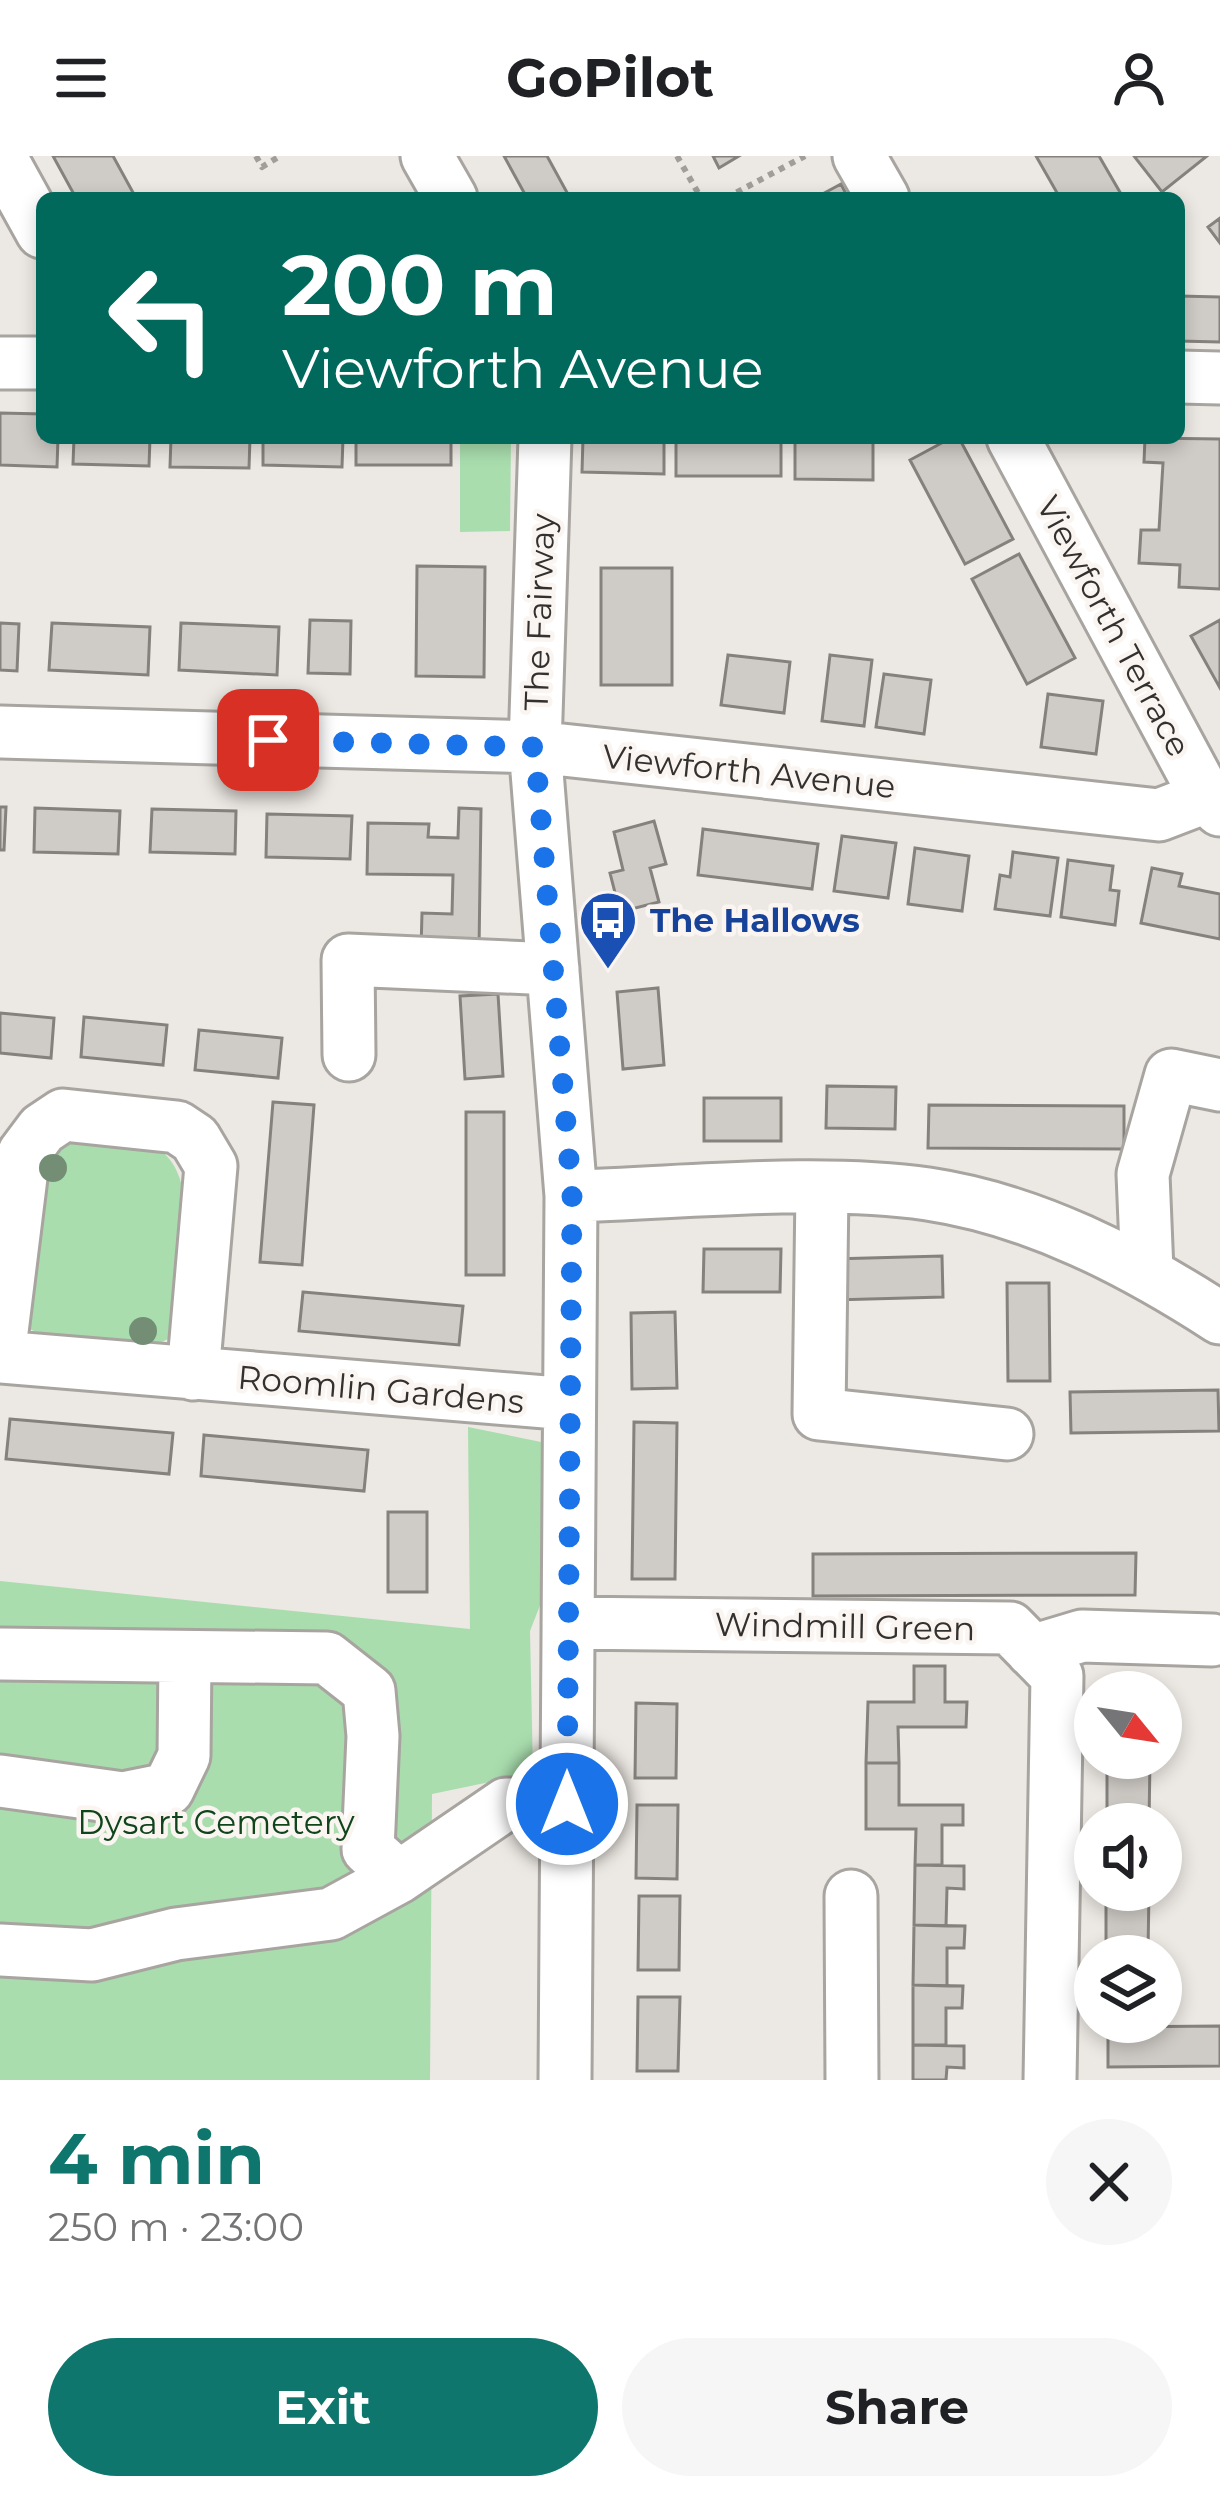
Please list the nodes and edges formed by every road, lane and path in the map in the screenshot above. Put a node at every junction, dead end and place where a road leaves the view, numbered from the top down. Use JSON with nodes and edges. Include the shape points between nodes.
{"nodes":[{"id":1,"x":0,"y":156,"type":"edge"},
{"id":2,"x":256,"y":156,"type":"edge"},
{"id":3,"x":280,"y":156,"type":"edge"},
{"id":4,"x":428,"y":156,"type":"edge"},
{"id":5,"x":677,"y":156,"type":"edge"},
{"id":6,"x":805,"y":156,"type":"edge"},
{"id":7,"x":859,"y":156,"type":"edge"},
{"id":8,"x":448,"y":192,"type":"edge"},
{"id":9,"x":698,"y":192,"type":"edge"},
{"id":10,"x":737,"y":192,"type":"edge"},
{"id":11,"x":880,"y":192,"type":"edge"},
{"id":12,"x":36,"y":221,"type":"edge"},
{"id":13,"x":0,"y":363,"type":"edge"},
{"id":14,"x":36,"y":363,"type":"edge"},
{"id":15,"x":1185,"y":377,"type":"edge"},
{"id":16,"x":1220,"y":378,"type":"edge"},
{"id":17,"x":544,"y":444,"type":"edge"},
{"id":18,"x":1016,"y":444,"type":"edge"},
{"id":19,"x":0,"y":732,"type":"edge"},
{"id":20,"x":535,"y":747,"type":"junction"},
{"id":21,"x":1213,"y":804,"type":"edge"},
{"id":22,"x":553,"y":969,"type":"junction"},
{"id":23,"x":349,"y":1055,"type":"dead end"},
{"id":24,"x":1220,"y":1085,"type":"edge"},
{"id":25,"x":822,"y":1190,"type":"junction"},
{"id":26,"x":572,"y":1196,"type":"junction"},
{"id":27,"x":1147,"y":1270,"type":"junction"},
{"id":28,"x":1220,"y":1318,"type":"edge"},
{"id":29,"x":0,"y":1348,"type":"edge"},
{"id":30,"x":0,"y":1357,"type":"edge"},
{"id":31,"x":194,"y":1374,"type":"junction"},
{"id":32,"x":569,"y":1404,"type":"junction"},
{"id":33,"x":1007,"y":1434,"type":"dead end"},
{"id":34,"x":568,"y":1623,"type":"junction"},
{"id":35,"x":1211,"y":1640,"type":"dead end"},
{"id":36,"x":1032,"y":1651,"type":"junction"},
{"id":37,"x":0,"y":1654,"type":"edge"},
{"id":38,"x":185,"y":1657,"type":"junction"},
{"id":39,"x":0,"y":1781,"type":"edge"},
{"id":40,"x":567,"y":1804,"type":"junction"},
{"id":41,"x":399,"y":1877,"type":"junction"},
{"id":42,"x":850,"y":1896,"type":"dead end"},
{"id":43,"x":0,"y":1950,"type":"edge"},
{"id":44,"x":565,"y":2080,"type":"edge"},
{"id":45,"x":851,"y":2080,"type":"edge"},
{"id":46,"x":1050,"y":2080,"type":"edge"}],
"edges":[{"from":1,"to":12,"type":"street"},
{"from":2,"to":3,"type":"path","via":[[262,166]]},
{"from":4,"to":8,"type":"street"},
{"from":5,"to":9,"type":"path"},
{"from":6,"to":10,"type":"path"},
{"from":7,"to":11,"type":"street"},
{"from":13,"to":14,"type":"street"},
{"from":15,"to":16,"type":"street"},
{"from":17,"to":20,"type":"street","name":"The Fairway"},
{"from":18,"to":21,"type":"street","name":"Viewforth Terrace"},
{"from":19,"to":20,"type":"street","name":"Viewforth Avenue"},
{"from":20,"to":21,"type":"street","name":"Viewforth Avenue","via":[[1159,815]]},
{"from":20,"to":22,"type":"street","name":"The Fairway"},
{"from":22,"to":23,"type":"street","via":[[348,960]]},
{"from":22,"to":26,"type":"street","name":"The Fairway"},
{"from":24,"to":27,"type":"street","via":[[1171,1075],[1143,1174]]},
{"from":25,"to":26,"type":"street"},
{"from":25,"to":27,"type":"street","via":[[930,1194],[1049,1227]]},
{"from":25,"to":33,"type":"street","via":[[819,1414]]},
{"from":26,"to":32,"type":"street","name":"The Fairway"},
{"from":27,"to":28,"type":"street"},
{"from":29,"to":31,"type":"street","name":"Roomlin Gardens","via":[[24,1153],[42,1129],[63,1115],[176,1126],[211,1166]]},
{"from":30,"to":31,"type":"street","name":"Roomlin Gardens"},
{"from":31,"to":32,"type":"street","name":"Roomlin Gardens"},
{"from":32,"to":34,"type":"street","name":"The Fairway"},
{"from":34,"to":36,"type":"street","name":"Windmill Green","via":[[1010,1628]]},
{"from":34,"to":40,"type":"street","name":"The Fairway"},
{"from":35,"to":36,"type":"street","via":[[1082,1636]]},
{"from":36,"to":46,"type":"street","via":[[1057,1676]]},
{"from":37,"to":38,"type":"street"},
{"from":38,"to":39,"type":"street","via":[[184,1756],[168,1789],[123,1798]]},
{"from":38,"to":41,"type":"street","via":[[327,1658],[352,1672],[369,1690],[374,1736],[368,1849]]},
{"from":40,"to":41,"type":"street","via":[[506,1804]]},
{"from":40,"to":44,"type":"street","name":"The Fairway"},
{"from":41,"to":43,"type":"street","via":[[331,1914],[176,1934],[92,1955]]},
{"from":42,"to":45,"type":"street"}]}
